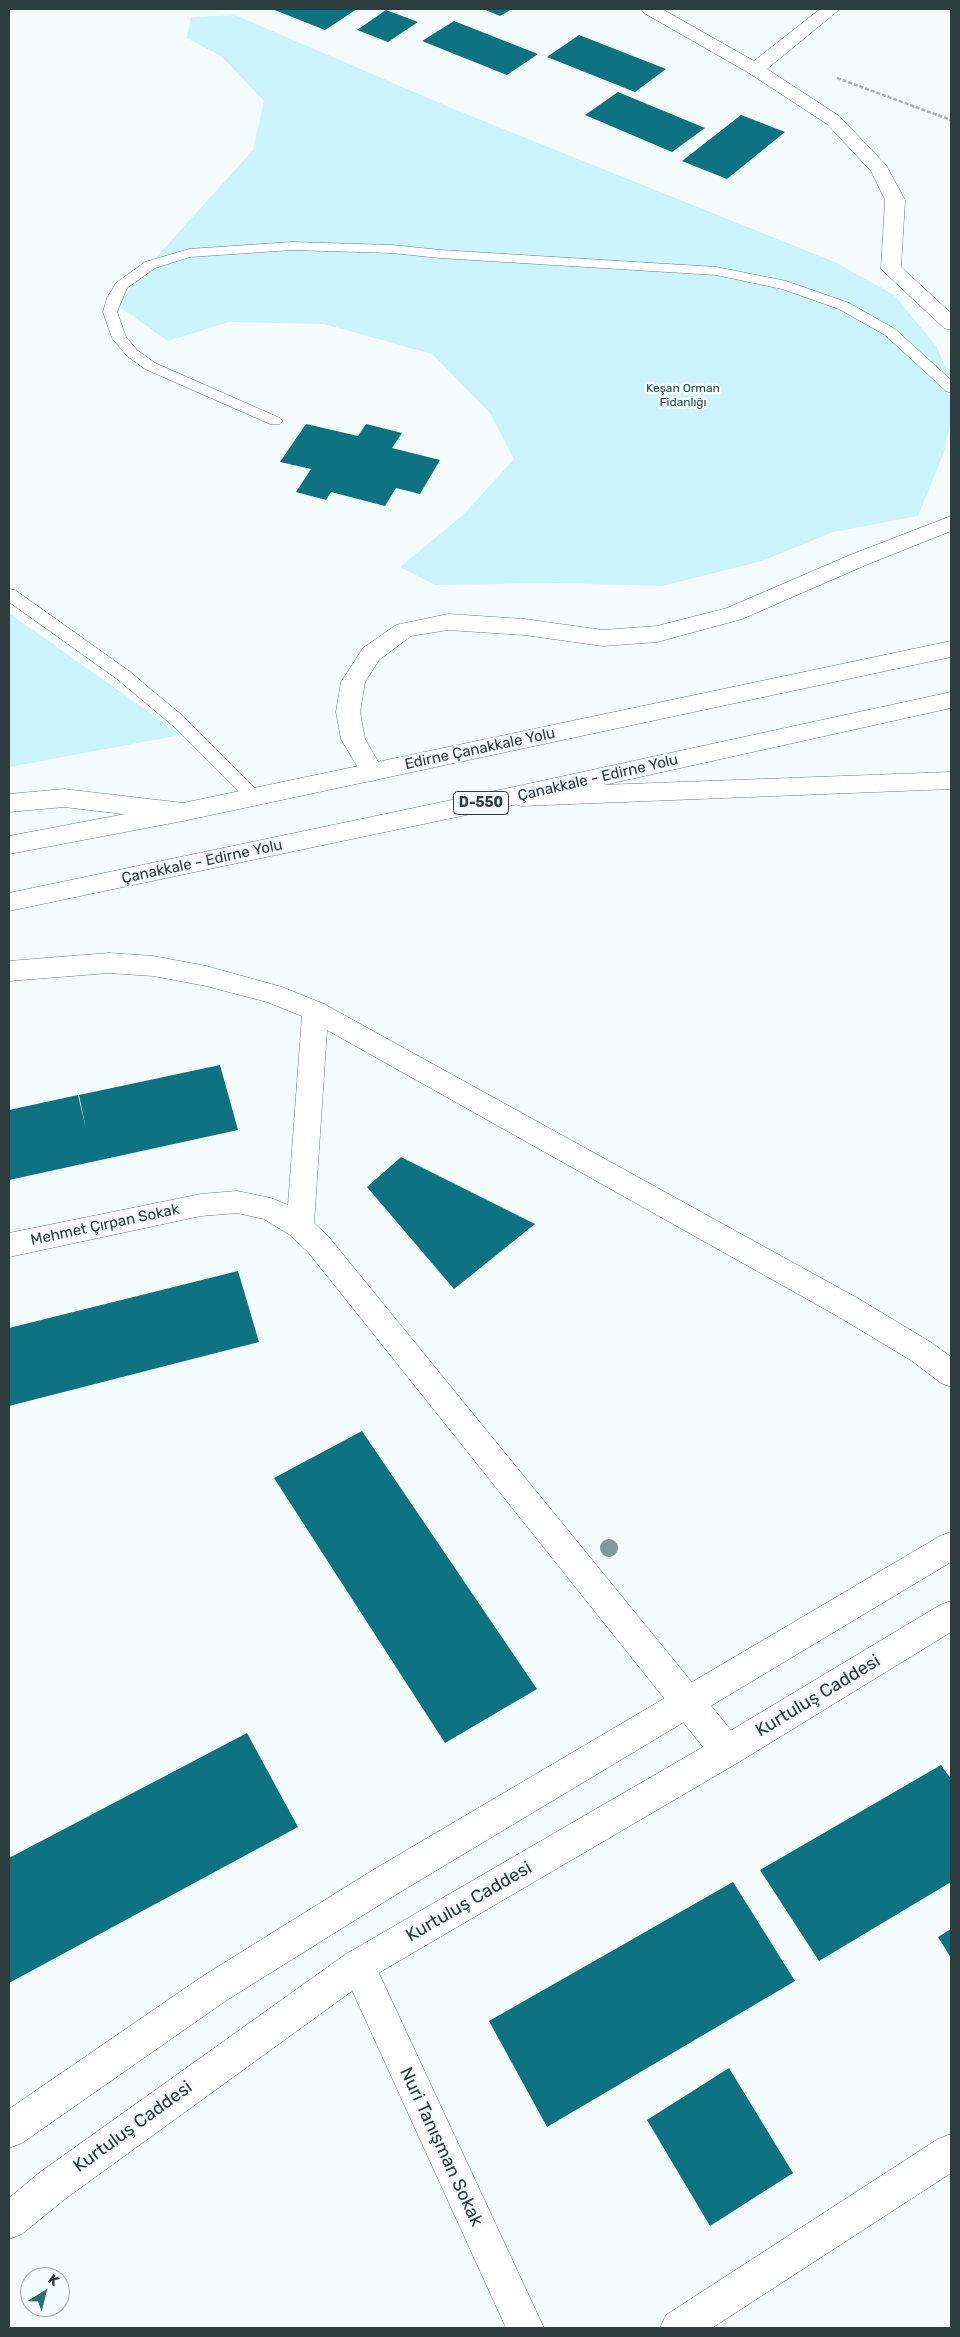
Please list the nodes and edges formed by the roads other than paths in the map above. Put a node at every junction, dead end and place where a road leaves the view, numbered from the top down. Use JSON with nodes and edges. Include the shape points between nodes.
{"nodes":[{"id":1,"x":650,"y":9,"type":"edge"},
{"id":2,"x":831,"y":9,"type":"edge"},
{"id":3,"x":755,"y":69,"type":"junction"},
{"id":4,"x":951,"y":324,"type":"edge"},
{"id":5,"x":951,"y":388,"type":"edge"},
{"id":6,"x":275,"y":421,"type":"dead end"},
{"id":7,"x":951,"y":524,"type":"edge"},
{"id":8,"x":9,"y":594,"type":"edge"},
{"id":9,"x":951,"y":649,"type":"edge"},
{"id":10,"x":951,"y":700,"type":"edge"},
{"id":11,"x":372,"y":772,"type":"junction"},
{"id":12,"x":951,"y":780,"type":"edge"},
{"id":13,"x":254,"y":797,"type":"junction"},
{"id":14,"x":509,"y":797,"type":"junction"},
{"id":15,"x":9,"y":803,"type":"edge"},
{"id":16,"x":183,"y":812,"type":"junction"},
{"id":17,"x":9,"y":845,"type":"edge"},
{"id":18,"x":9,"y":902,"type":"edge"},
{"id":19,"x":9,"y":972,"type":"edge"},
{"id":20,"x":315,"y":1011,"type":"junction"},
{"id":21,"x":300,"y":1227,"type":"junction"},
{"id":22,"x":9,"y":1245,"type":"edge"},
{"id":23,"x":951,"y":1374,"type":"edge"},
{"id":24,"x":951,"y":1546,"type":"edge"},
{"id":25,"x":951,"y":1615,"type":"edge"},
{"id":26,"x":688,"y":1700,"type":"junction"},
{"id":27,"x":727,"y":1751,"type":"junction"},
{"id":28,"x":358,"y":1966,"type":"junction"},
{"id":29,"x":9,"y":2130,"type":"edge"},
{"id":30,"x":951,"y":2152,"type":"edge"},
{"id":31,"x":9,"y":2221,"type":"edge"},
{"id":32,"x":525,"y":2328,"type":"edge"},
{"id":33,"x":679,"y":2328,"type":"edge"}],
"edges":[{"from":1,"to":3,"type":"main road"},
{"from":2,"to":3,"type":"main road"},
{"from":3,"to":4,"type":"main road","via":[[833,120],[879,169],[895,200],[891,269]]},
{"from":5,"to":6,"type":"lane","via":[[890,332],[844,306],[786,285],[716,271],[392,249],[292,246],[189,253],[150,265],[121,286],[110,312],[119,338],[132,353],[150,366]]},
{"from":7,"to":11,"type":"main road","via":[[734,614],[657,634],[603,638],[524,627],[448,622],[404,630],[371,654],[353,682],[348,712],[353,739]]},
{"from":8,"to":13,"type":"lane","via":[[123,675],[185,727]]},
{"from":9,"to":11,"type":"main road","name":"Edirne Çanakkale Yolu"},
{"from":10,"to":14,"type":"main road","name":"Çanakkale - Edirne Yolu","number":"D-550"},
{"from":11,"to":13,"type":"main road","name":"Edirne Çanakkale Yolu"},
{"from":12,"to":14,"type":"main road"},
{"from":13,"to":16,"type":"main road","name":"Edirne Çanakkale Yolu"},
{"from":14,"to":18,"type":"main road","name":"Çanakkale - Edirne Yolu","number":"D-550"},
{"from":15,"to":16,"type":"main road","via":[[64,798]]},
{"from":16,"to":17,"type":"main road","name":"Edirne Çanakkale Yolu"},
{"from":19,"to":20,"type":"main road","via":[[109,963],[153,966],[273,994]]},
{"from":20,"to":21,"type":"main road"},
{"from":20,"to":23,"type":"main road","via":[[849,1308]]},
{"from":21,"to":22,"type":"main road","name":"Mehmet Çırpan Sokak","via":[[271,1209],[236,1202],[201,1205]]},
{"from":21,"to":26,"type":"main road","name":"Mehmet Çırpan Sokak","via":[[318,1244]]},
{"from":24,"to":26,"type":"main road"},
{"from":25,"to":27,"type":"main road","name":"Kurtuluş Caddesi"},
{"from":26,"to":27,"type":"main road","name":"Mehmet Çırpan Sokak"},
{"from":26,"to":29,"type":"main road","via":[[215,1988]]},
{"from":27,"to":28,"type":"main road","name":"Kurtuluş Caddesi"},
{"from":28,"to":31,"type":"main road","name":"Kurtuluş Caddesi","via":[[52,2186]]},
{"from":28,"to":32,"type":"main road","name":"Nuri Tanışman Sokak"},
{"from":30,"to":33,"type":"main road"}]}
